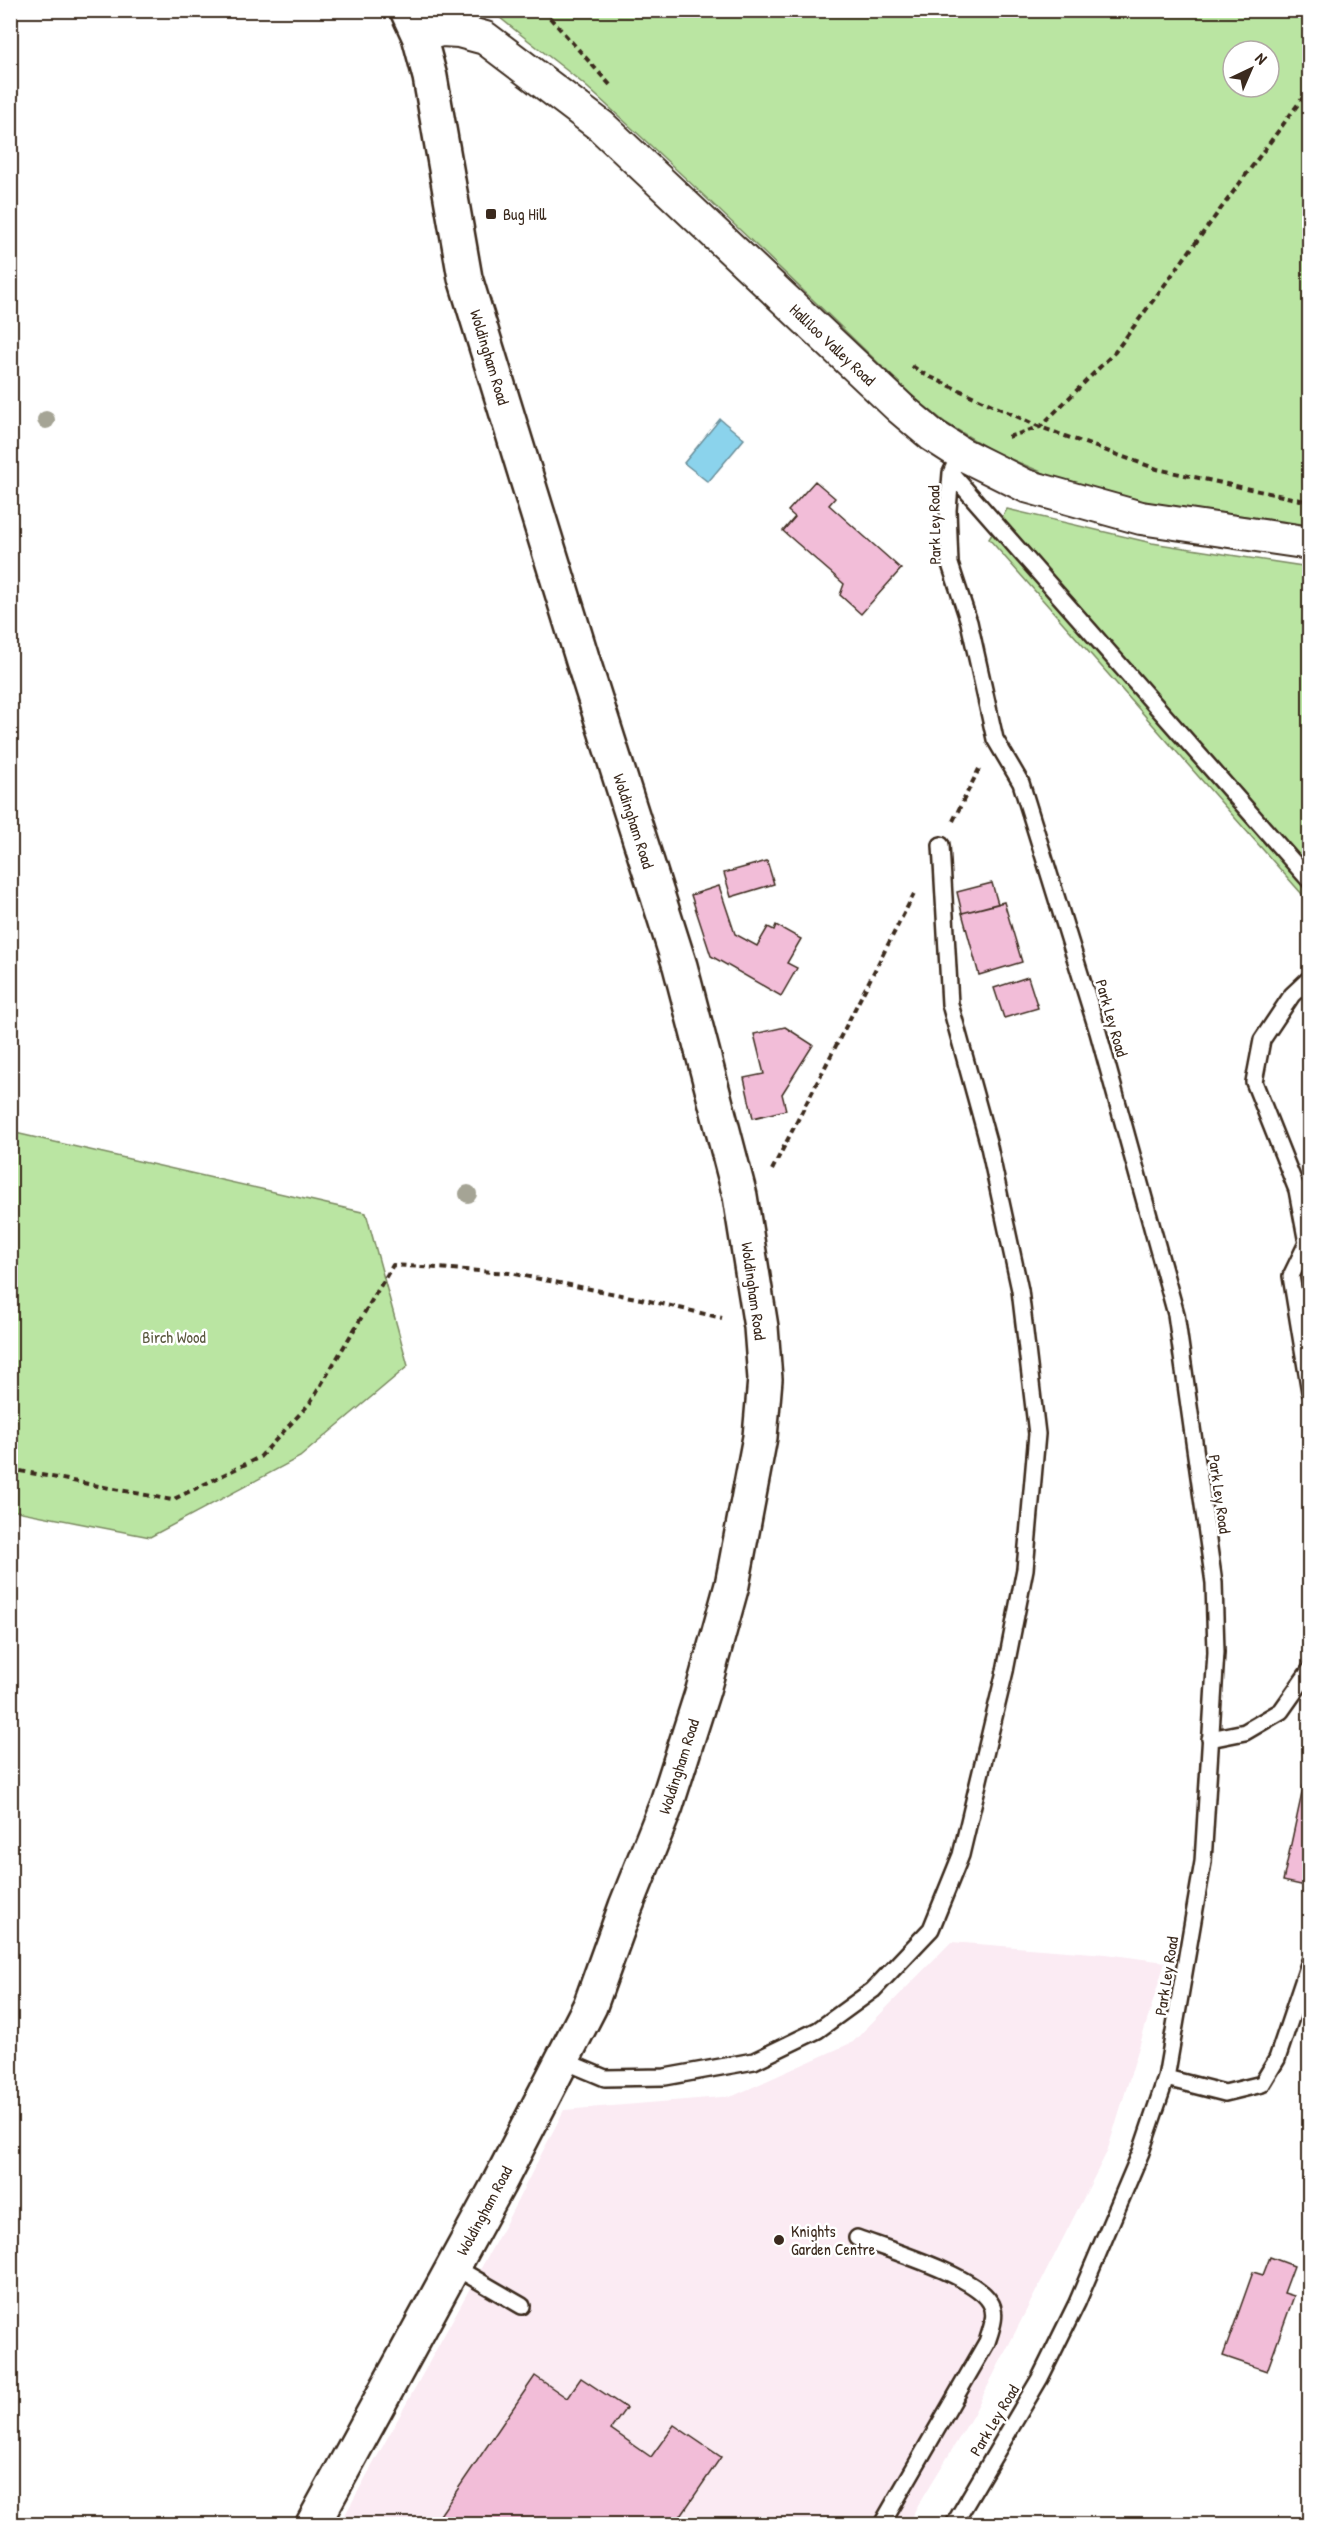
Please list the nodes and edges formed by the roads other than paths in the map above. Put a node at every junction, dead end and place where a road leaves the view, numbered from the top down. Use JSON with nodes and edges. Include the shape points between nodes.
{"nodes":[{"id":1,"x":413,"y":23,"type":"edge"},
{"id":2,"x":956,"y":463,"type":"junction"},
{"id":3,"x":1310,"y":543,"type":"edge"},
{"id":4,"x":941,"y":845,"type":"road end"},
{"id":5,"x":1310,"y":881,"type":"edge"},
{"id":6,"x":1310,"y":978,"type":"edge"},
{"id":7,"x":1310,"y":1392,"type":"edge"},
{"id":8,"x":1310,"y":1670,"type":"edge"},
{"id":9,"x":1210,"y":1739,"type":"junction"},
{"id":10,"x":1310,"y":1961,"type":"edge"},
{"id":11,"x":562,"y":2060,"type":"junction"},
{"id":12,"x":1166,"y":2079,"type":"junction"},
{"id":13,"x":857,"y":2238,"type":"dead end"},
{"id":14,"x":453,"y":2266,"type":"junction"},
{"id":15,"x":522,"y":2306,"type":"dead end"},
{"id":16,"x":314,"y":2524,"type":"edge"},
{"id":17,"x":882,"y":2524,"type":"edge"},
{"id":18,"x":954,"y":2524,"type":"edge"}],
"edges":[{"from":1,"to":2,"type":"street","name":"Halliloo Valley Road","via":[[485,38],[601,126],[932,435]]},
{"from":1,"to":11,"type":"street","name":"Woldingham Road","via":[[430,77],[465,278],[680,966],[740,1196],[765,1379],[760,1437],[732,1585],[709,1669],[666,1806],[590,2006]]},
{"from":2,"to":3,"type":"street","name":"Halliloo Valley Road","via":[[1141,518]]},
{"from":2,"to":5,"type":"lane"},
{"from":2,"to":9,"type":"lane","name":"Park Ley Road","via":[[948,510],[950,564],[969,622],[995,739],[1021,783],[1098,1032],[1176,1314],[1214,1583],[1216,1652]]},
{"from":4,"to":11,"type":"lane","via":[[950,1004],[987,1142],[1020,1290],[1037,1434],[1024,1569],[1005,1671],[961,1855],[931,1929],[873,1990],[818,2030],[754,2061],[665,2077],[605,2078]]},
{"from":6,"to":7,"type":"lane","via":[[1292,996],[1262,1040],[1254,1082],[1298,1190],[1307,1243],[1291,1276]]},
{"from":8,"to":9,"type":"lane","via":[[1281,1710],[1245,1732]]},
{"from":9,"to":12,"type":"lane","name":"Park Ley Road","via":[[1203,1862]]},
{"from":10,"to":12,"type":"lane","via":[[1277,2059],[1262,2084],[1225,2093]]},
{"from":11,"to":14,"type":"street","name":"Woldingham Road"},
{"from":12,"to":18,"type":"lane","name":"Park Ley Road","via":[[1141,2152],[1077,2303],[1041,2378]]},
{"from":13,"to":17,"type":"lane","via":[[962,2279],[992,2303],[994,2321],[987,2342]]},
{"from":14,"to":15,"type":"lane"},
{"from":14,"to":16,"type":"street","name":"Woldingham Road"}]}
